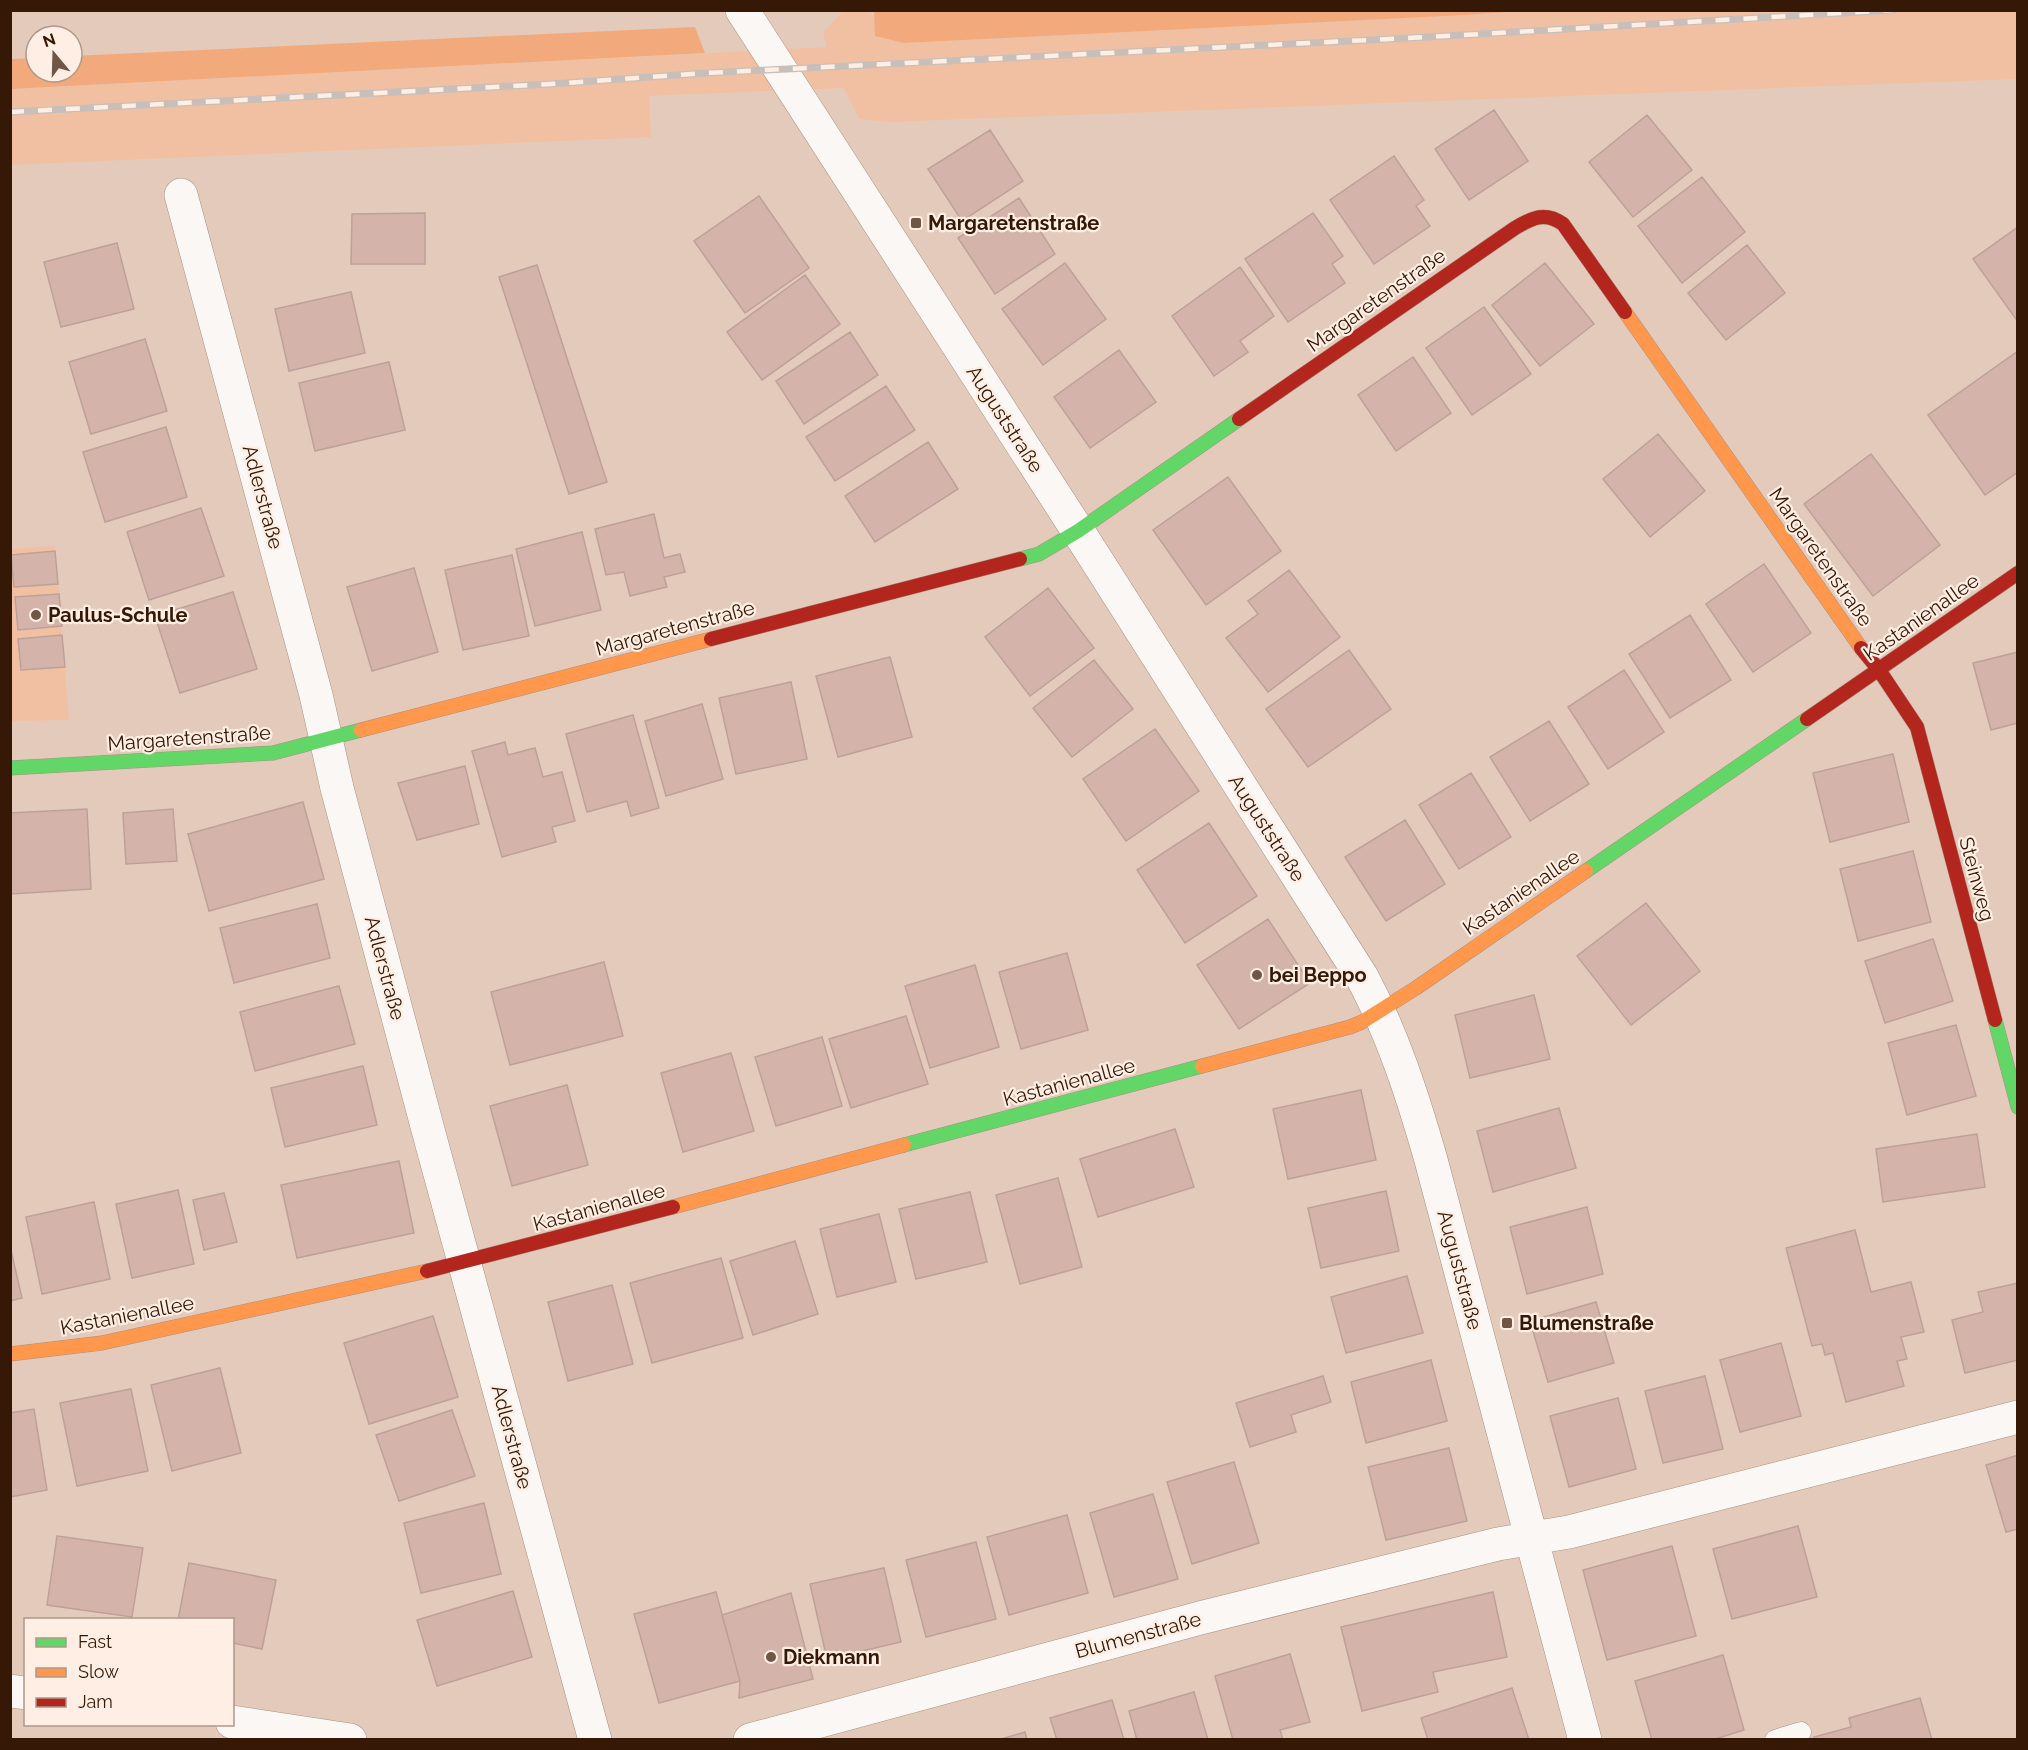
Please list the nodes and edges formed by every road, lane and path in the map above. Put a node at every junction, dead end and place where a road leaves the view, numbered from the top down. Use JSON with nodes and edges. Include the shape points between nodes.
{"nodes":[{"id":1,"x":742,"y":10,"type":"edge"},
{"id":2,"x":181,"y":195,"type":"dead end"},
{"id":3,"x":1078,"y":531,"type":"junction"},
{"id":4,"x":2018,"y":573,"type":"edge"},
{"id":5,"x":1879,"y":670,"type":"junction"},
{"id":6,"x":326,"y":739,"type":"junction"},
{"id":7,"x":10,"y":768,"type":"edge"},
{"id":8,"x":1379,"y":1012,"type":"junction"},
{"id":9,"x":2018,"y":1107,"type":"edge"},
{"id":10,"x":465,"y":1262,"type":"junction"},
{"id":11,"x":10,"y":1354,"type":"edge"},
{"id":12,"x":2018,"y":1418,"type":"edge"},
{"id":13,"x":1530,"y":1538,"type":"junction"},
{"id":14,"x":234,"y":1722,"type":"edge"},
{"id":15,"x":1801,"y":1732,"type":"dead end"},
{"id":16,"x":350,"y":1740,"type":"edge"},
{"id":17,"x":595,"y":1740,"type":"edge"},
{"id":18,"x":750,"y":1740,"type":"edge"},
{"id":19,"x":1585,"y":1740,"type":"edge"},
{"id":20,"x":1775,"y":1740,"type":"edge"}],
"edges":[{"from":1,"to":3,"type":"street","name":"Auguststraße"},
{"from":2,"to":6,"type":"street","name":"Adlerstraße"},
{"from":3,"to":5,"type":"street","name":"Margaretenstraße","via":[[1515,228],[1542,215],[1554,217],[1563,224]]},
{"from":3,"to":6,"type":"street","name":"Margaretenstraße","via":[[1039,554]]},
{"from":3,"to":8,"type":"street","name":"Auguststraße","via":[[1362,977]]},
{"from":4,"to":5,"type":"street","name":"Kastanienallee"},
{"from":5,"to":8,"type":"street","name":"Kastanienallee"},
{"from":5,"to":9,"type":"street","name":"Steinweg","via":[[1917,727]]},
{"from":6,"to":7,"type":"street","name":"Margaretenstraße","via":[[273,753]]},
{"from":6,"to":10,"type":"street","name":"Adlerstraße"},
{"from":8,"to":10,"type":"street","name":"Kastanienallee","via":[[1327,1034]]},
{"from":8,"to":13,"type":"street","name":"Auguststraße","via":[[1415,1104]]},
{"from":10,"to":11,"type":"street","name":"Kastanienallee","via":[[102,1343]]},
{"from":10,"to":17,"type":"street","name":"Adlerstraße"},
{"from":12,"to":13,"type":"street","name":"Blumenstraße","via":[[1578,1530]]},
{"from":13,"to":18,"type":"street","name":"Blumenstraße","via":[[1200,1618]]},
{"from":13,"to":19,"type":"street","name":"Auguststraße"},
{"from":14,"to":16,"type":"street"},
{"from":15,"to":20,"type":"lane"}]}
